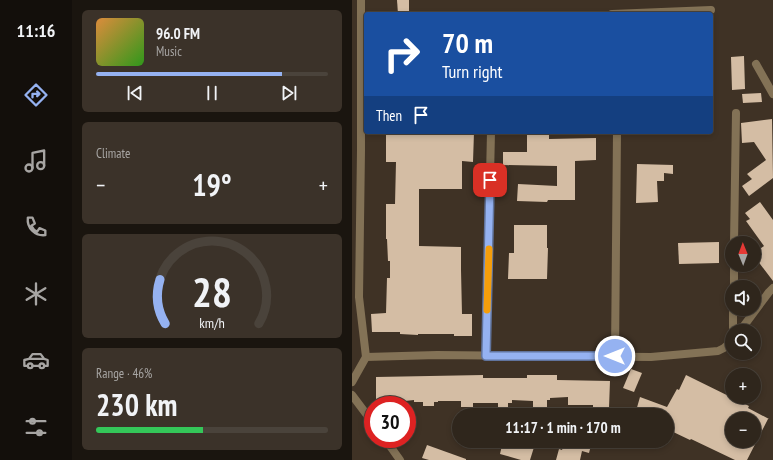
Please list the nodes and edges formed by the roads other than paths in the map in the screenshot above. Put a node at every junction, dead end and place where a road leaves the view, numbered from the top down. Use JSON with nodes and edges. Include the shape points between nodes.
{"nodes":[{"id":1,"x":362,"y":0,"type":"edge"},
{"id":2,"x":711,"y":10,"type":"dead end"},
{"id":3,"x":666,"y":12,"type":"edge"},
{"id":4,"x":364,"y":27,"type":"edge"},
{"id":5,"x":756,"y":64,"type":"dead end"},
{"id":6,"x":773,"y":94,"type":"edge"},
{"id":7,"x":736,"y":113,"type":"dead end"},
{"id":8,"x":491,"y":134,"type":"edge"},
{"id":9,"x":616,"y":134,"type":"edge"},
{"id":10,"x":734,"y":236,"type":"edge"},
{"id":11,"x":773,"y":288,"type":"edge"},
{"id":12,"x":745,"y":324,"type":"edge"},
{"id":13,"x":725,"y":347,"type":"edge"},
{"id":14,"x":486,"y":356,"type":"junction"},
{"id":15,"x":615,"y":356,"type":"junction"},
{"id":16,"x":366,"y":357,"type":"junction"},
{"id":17,"x":352,"y":382,"type":"edge"},
{"id":18,"x":352,"y":395,"type":"edge"},
{"id":19,"x":364,"y":411,"type":"edge"},
{"id":20,"x":392,"y":448,"type":"edge"},
{"id":21,"x":400,"y":460,"type":"edge"}],
"edges":[{"from":1,"to":4,"type":"street"},
{"from":2,"to":3,"type":"street"},
{"from":4,"to":16,"type":"street","via":[[359,297]]},
{"from":5,"to":6,"type":"street"},
{"from":7,"to":10,"type":"street"},
{"from":8,"to":14,"type":"street"},
{"from":9,"to":15,"type":"street"},
{"from":11,"to":12,"type":"street"},
{"from":13,"to":15,"type":"street","via":[[718,351],[651,357]]},
{"from":14,"to":15,"type":"street"},
{"from":14,"to":16,"type":"street"},
{"from":16,"to":17,"type":"street"},
{"from":18,"to":19,"type":"street"},
{"from":20,"to":21,"type":"street"}]}
